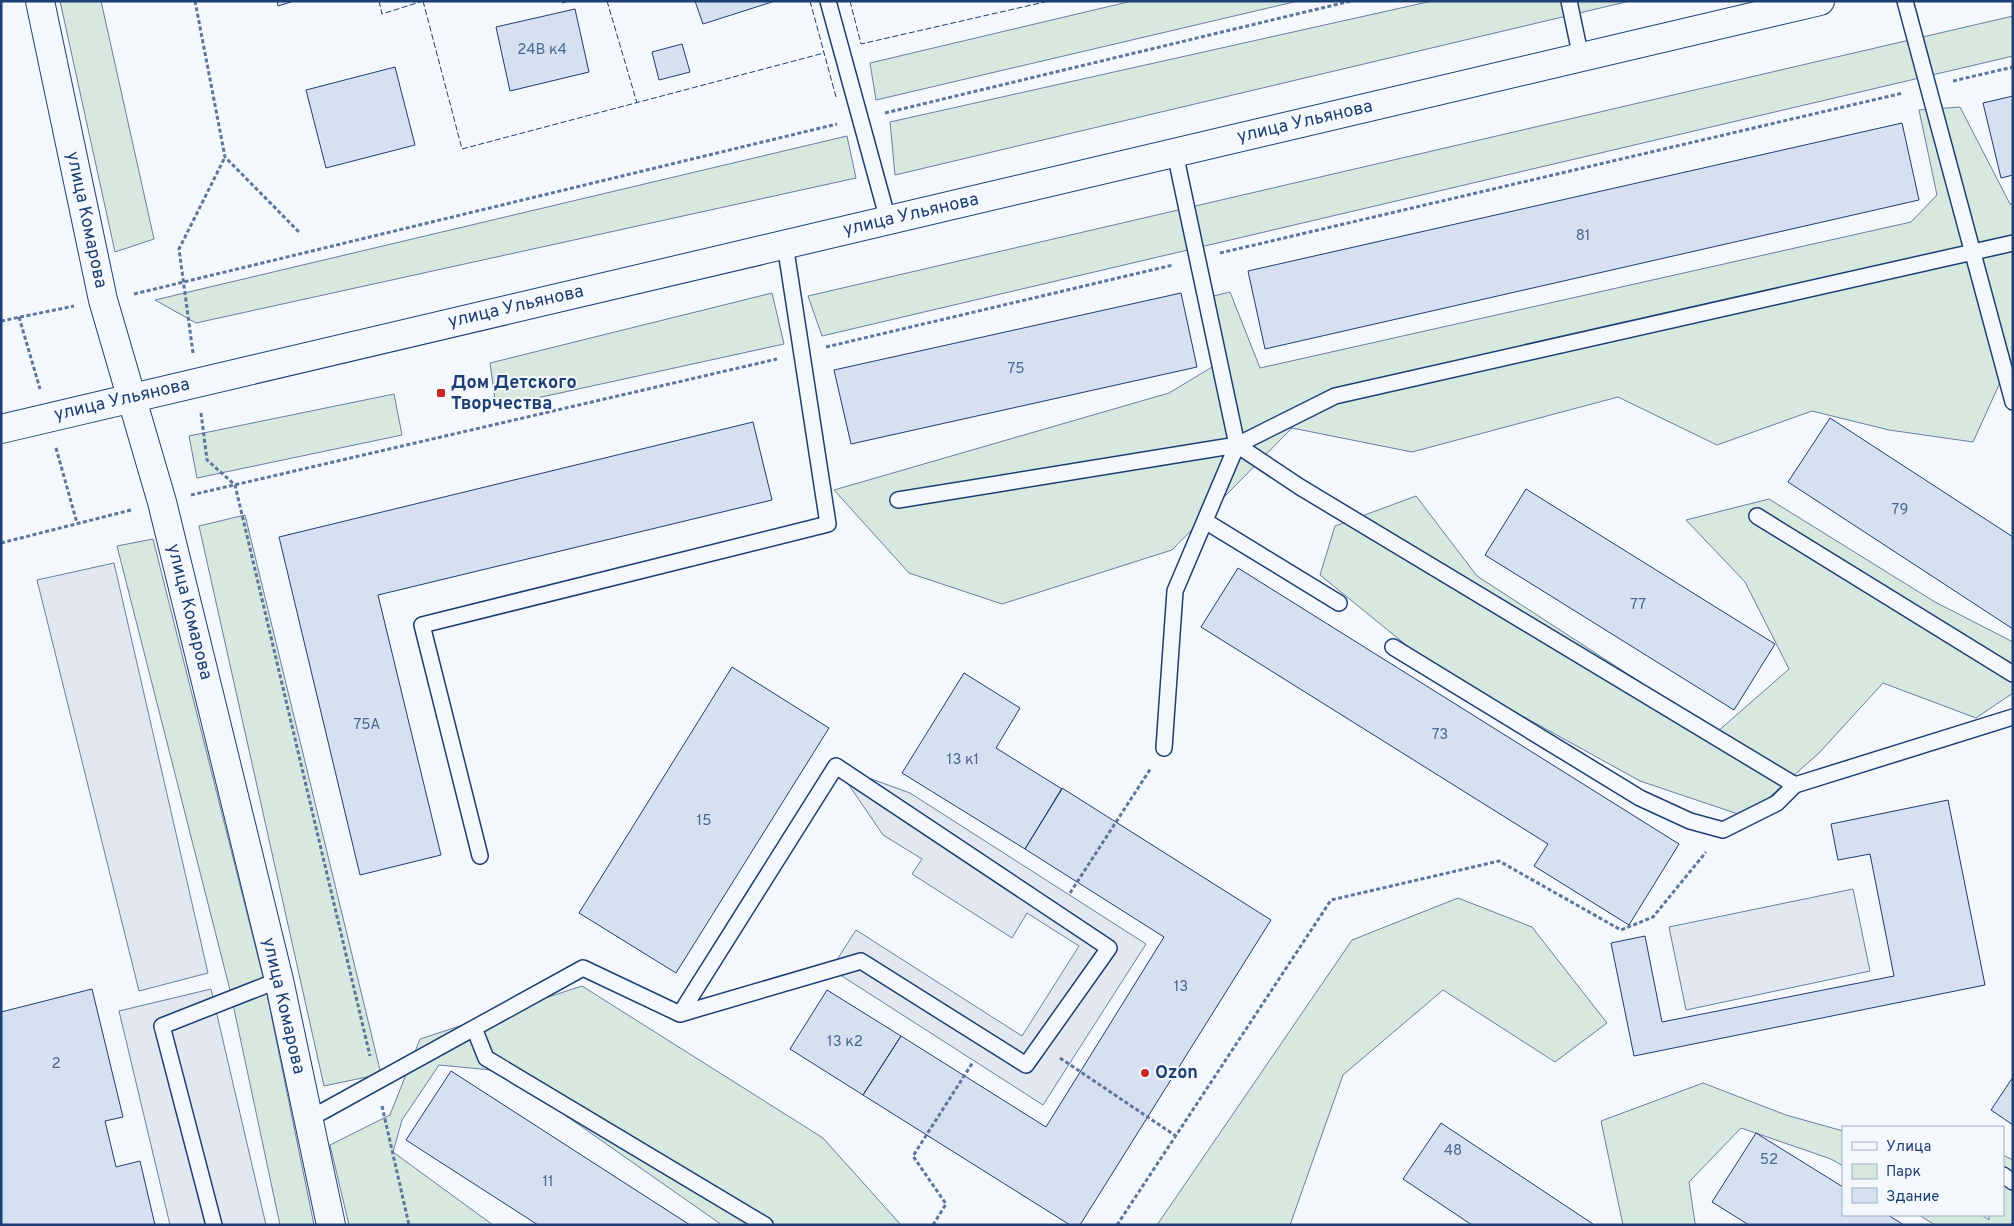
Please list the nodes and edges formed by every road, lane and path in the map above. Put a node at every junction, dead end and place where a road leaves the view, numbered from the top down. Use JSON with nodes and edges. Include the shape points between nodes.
{"nodes":[{"id":1,"x":40,"y":1,"type":"edge"},
{"id":2,"x":195,"y":1,"type":"edge"},
{"id":3,"x":828,"y":1,"type":"edge"},
{"id":4,"x":1351,"y":1,"type":"edge"},
{"id":5,"x":1569,"y":1,"type":"edge"},
{"id":6,"x":1905,"y":1,"type":"edge"},
{"id":7,"x":1807,"y":3,"type":"edge"},
{"id":8,"x":1581,"y":58,"type":"junction"},
{"id":9,"x":2013,"y":67,"type":"edge"},
{"id":10,"x":1928,"y":87,"type":"junction"},
{"id":11,"x":860,"y":119,"type":"junction"},
{"id":12,"x":1175,"y":153,"type":"junction"},
{"id":13,"x":225,"y":158,"type":"junction"},
{"id":14,"x":888,"y":220,"type":"junction"},
{"id":15,"x":299,"y":232,"type":"dead end"},
{"id":16,"x":2013,"y":243,"type":"edge"},
{"id":17,"x":785,"y":244,"type":"junction"},
{"id":18,"x":1973,"y":252,"type":"junction"},
{"id":19,"x":1197,"y":259,"type":"junction"},
{"id":20,"x":184,"y":283,"type":"junction"},
{"id":21,"x":103,"y":300,"type":"junction"},
{"id":22,"x":1,"y":321,"type":"edge"},
{"id":23,"x":801,"y":353,"type":"junction"},
{"id":24,"x":197,"y":382,"type":"junction"},
{"id":25,"x":130,"y":397,"type":"junction"},
{"id":26,"x":2013,"y":402,"type":"edge"},
{"id":27,"x":1,"y":428,"type":"edge"},
{"id":28,"x":1237,"y":445,"type":"junction"},
{"id":29,"x":235,"y":485,"type":"junction"},
{"id":30,"x":898,"y":500,"type":"dead end"},
{"id":31,"x":162,"y":502,"type":"junction"},
{"id":32,"x":1757,"y":516,"type":"dead end"},
{"id":33,"x":1205,"y":520,"type":"junction"},
{"id":34,"x":1,"y":543,"type":"edge"},
{"id":35,"x":1339,"y":603,"type":"dead end"},
{"id":36,"x":1393,"y":647,"type":"dead end"},
{"id":37,"x":2013,"y":674,"type":"edge"},
{"id":38,"x":2012,"y":721,"type":"edge"},
{"id":39,"x":1164,"y":748,"type":"joint"},
{"id":40,"x":1795,"y":785,"type":"junction"},
{"id":41,"x":1724,"y":830,"type":"junction"},
{"id":42,"x":480,"y":856,"type":"dead end"},
{"id":43,"x":1057,"y":913,"type":"junction"},
{"id":44,"x":278,"y":980,"type":"junction"},
{"id":45,"x":680,"y":1014,"type":"junction"},
{"id":46,"x":474,"y":1028,"type":"junction"},
{"id":47,"x":987,"y":1041,"type":"junction"},
{"id":48,"x":1041,"y":1045,"type":"junction"},
{"id":49,"x":376,"y":1082,"type":"junction"},
{"id":50,"x":309,"y":1119,"type":"junction"},
{"id":51,"x":1176,"y":1136,"type":"junction"},
{"id":52,"x":214,"y":1225,"type":"edge"},
{"id":53,"x":332,"y":1225,"type":"edge"},
{"id":54,"x":410,"y":1225,"type":"edge"},
{"id":55,"x":765,"y":1225,"type":"edge"},
{"id":56,"x":933,"y":1225,"type":"edge"},
{"id":57,"x":1117,"y":1225,"type":"edge"}],
"edges":[{"from":1,"to":21,"type":"main road","name":"улица Комарова"},
{"from":2,"to":13,"type":"path"},
{"from":3,"to":11,"type":"lane"},
{"from":4,"to":11,"type":"path"},
{"from":5,"to":8,"type":"lane"},
{"from":6,"to":10,"type":"lane"},
{"from":7,"to":8,"type":"main road","name":"улица Ульянова"},
{"from":8,"to":12,"type":"main road","name":"улица Ульянова"},
{"from":9,"to":10,"type":"path"},
{"from":10,"to":18,"type":"lane"},
{"from":10,"to":19,"type":"path"},
{"from":11,"to":14,"type":"lane"},
{"from":11,"to":20,"type":"path"},
{"from":12,"to":14,"type":"main road","name":"улица Ульянова"},
{"from":12,"to":19,"type":"lane"},
{"from":13,"to":15,"type":"path"},
{"from":13,"to":20,"type":"path","via":[[179,249]]},
{"from":14,"to":17,"type":"main road","name":"улица Ульянова"},
{"from":16,"to":18,"type":"lane"},
{"from":17,"to":23,"type":"lane"},
{"from":17,"to":24,"type":"main road","name":"улица Ульянова"},
{"from":18,"to":26,"type":"lane"},
{"from":18,"to":28,"type":"lane","via":[[1335,396]]},
{"from":19,"to":23,"type":"path"},
{"from":19,"to":28,"type":"lane"},
{"from":20,"to":21,"type":"path"},
{"from":20,"to":24,"type":"path"},
{"from":21,"to":22,"type":"path"},
{"from":21,"to":25,"type":"main road","name":"улица Комарова"},
{"from":23,"to":29,"type":"path"},
{"from":23,"to":42,"type":"lane","via":[[828,524],[422,625]]},
{"from":24,"to":25,"type":"main road","name":"улица Ульянова"},
{"from":24,"to":29,"type":"path","via":[[207,460]]},
{"from":25,"to":27,"type":"main road","name":"улица Ульянова"},
{"from":25,"to":31,"type":"main road","name":"улица Комарова"},
{"from":28,"to":30,"type":"lane"},
{"from":28,"to":33,"type":"lane"},
{"from":28,"to":40,"type":"lane"},
{"from":29,"to":31,"type":"path"},
{"from":29,"to":49,"type":"path"},
{"from":31,"to":34,"type":"path"},
{"from":31,"to":44,"type":"main road","name":"улица Комарова"},
{"from":32,"to":37,"type":"lane"},
{"from":33,"to":35,"type":"lane"},
{"from":33,"to":39,"type":"lane","via":[[1175,591]]},
{"from":36,"to":41,"type":"lane","via":[[1640,798],[1690,821]]},
{"from":38,"to":40,"type":"lane"},
{"from":39,"to":43,"type":"path"},
{"from":40,"to":41,"type":"lane","via":[[1777,803]]},
{"from":41,"to":51,"type":"path","via":[[1653,918],[1621,930],[1499,862],[1331,900]]},
{"from":43,"to":45,"type":"lane","via":[[836,766]]},
{"from":43,"to":48,"type":"lane","via":[[1109,948]]},
{"from":44,"to":50,"type":"main road","name":"улица Комарова"},
{"from":44,"to":52,"type":"lane","via":[[162,1026]]},
{"from":45,"to":46,"type":"lane","via":[[583,968]]},
{"from":45,"to":47,"type":"lane","via":[[861,961]]},
{"from":46,"to":49,"type":"lane"},
{"from":46,"to":55,"type":"lane","via":[[486,1058]]},
{"from":47,"to":48,"type":"lane","via":[[1026,1065]]},
{"from":47,"to":56,"type":"path","via":[[913,1156],[946,1204]]},
{"from":48,"to":51,"type":"path"},
{"from":49,"to":50,"type":"lane"},
{"from":49,"to":54,"type":"path"},
{"from":50,"to":53,"type":"main road","name":"улица Комарова"},
{"from":51,"to":57,"type":"path"}]}
